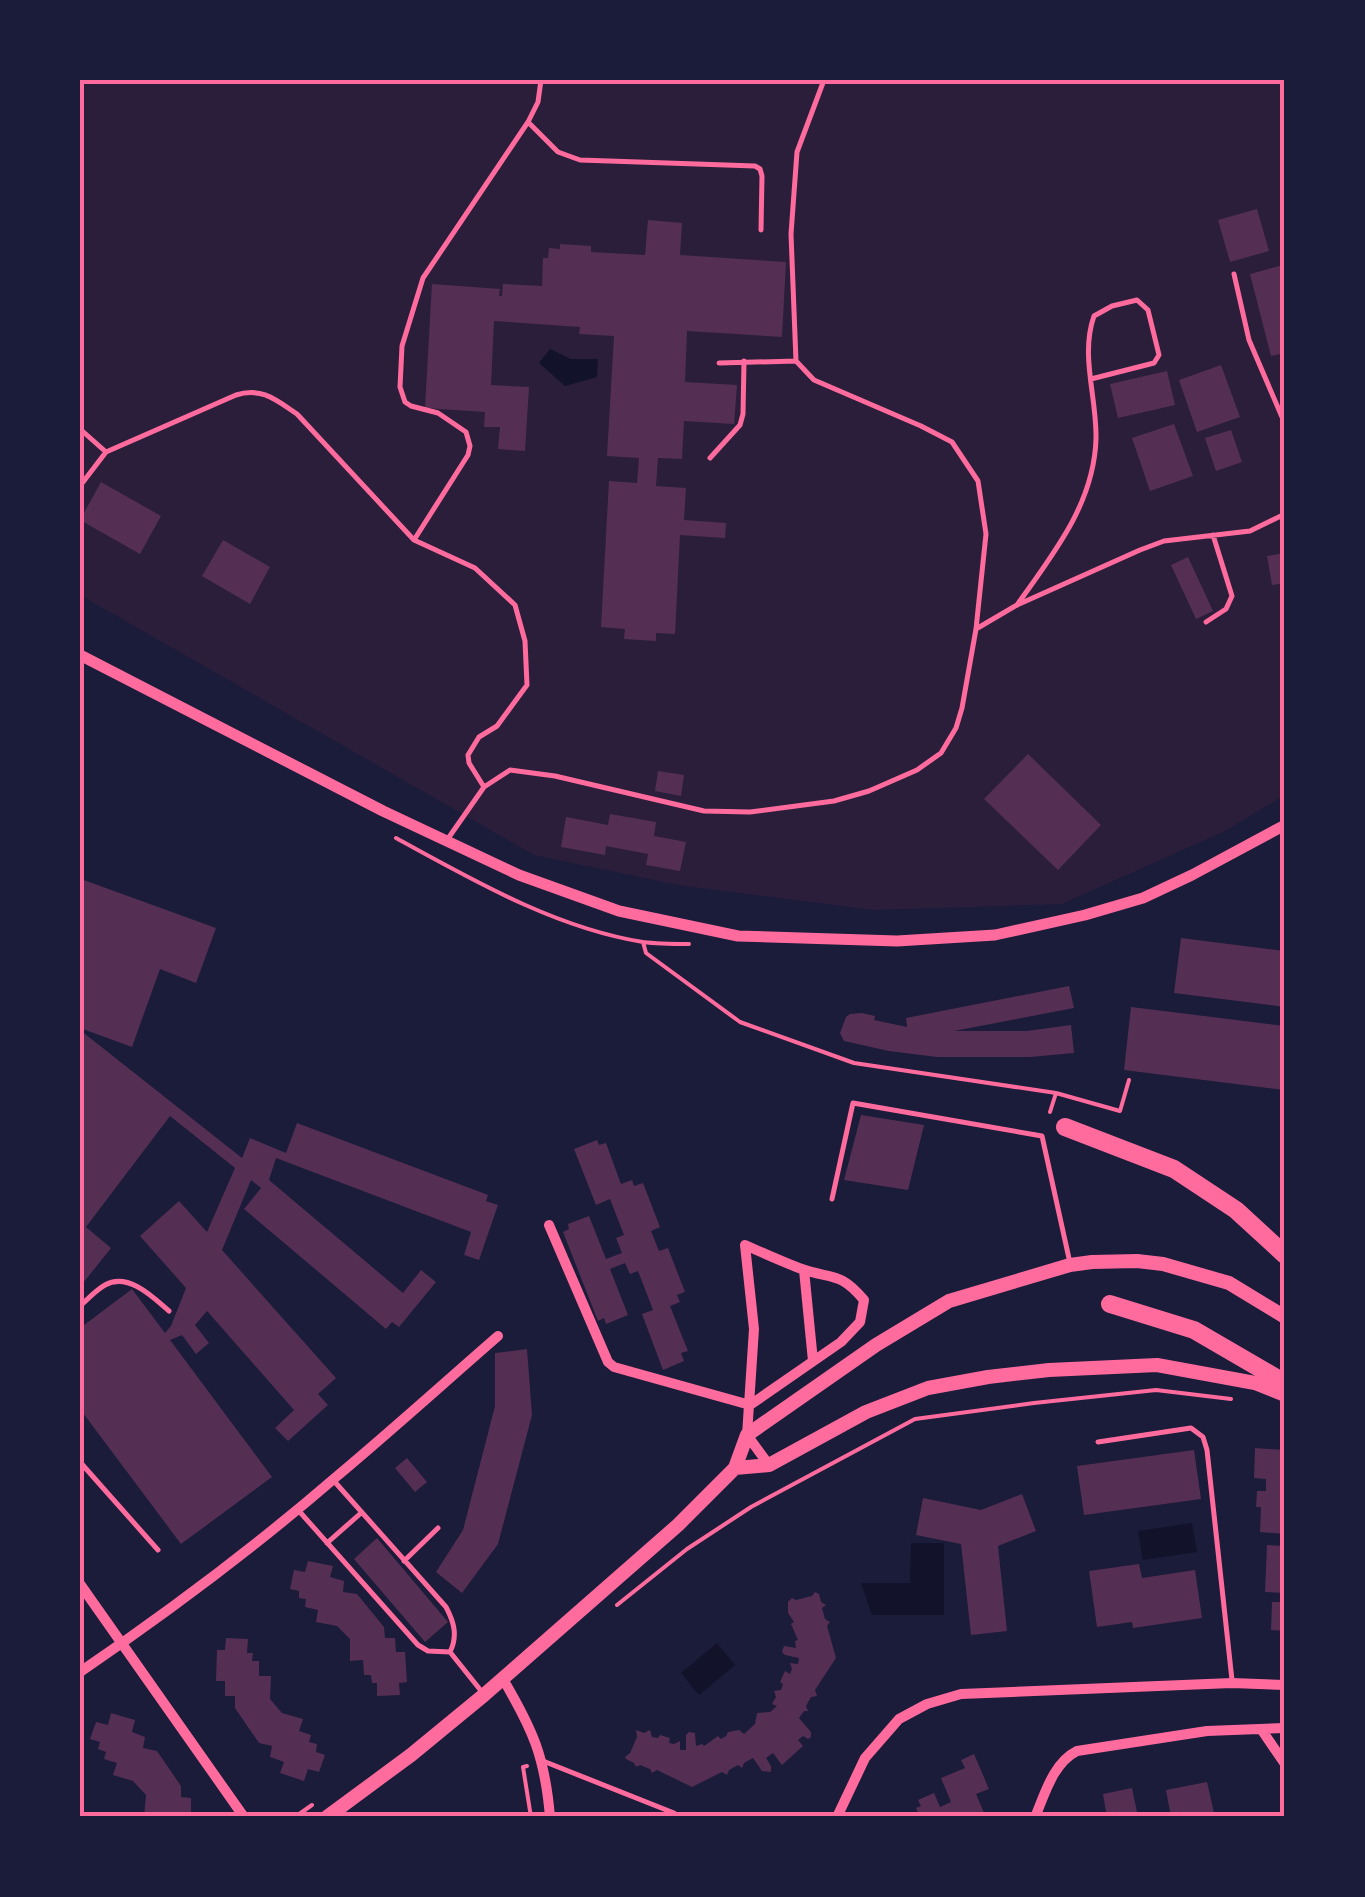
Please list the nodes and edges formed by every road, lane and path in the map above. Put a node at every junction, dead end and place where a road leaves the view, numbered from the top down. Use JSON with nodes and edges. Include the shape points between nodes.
{"nodes":[{"id":1,"x":541,"y":80,"type":"edge"},
{"id":2,"x":824,"y":80,"type":"edge"},
{"id":3,"x":528,"y":122,"type":"junction"},
{"id":4,"x":761,"y":230,"type":"dead end"},
{"id":5,"x":1234,"y":274,"type":"dead end"},
{"id":6,"x":796,"y":361,"type":"junction"},
{"id":7,"x":744,"y":362,"type":"junction"},
{"id":8,"x":720,"y":363,"type":"dead end"},
{"id":9,"x":1091,"y":380,"type":"junction"},
{"id":10,"x":1285,"y":424,"type":"edge"},
{"id":11,"x":80,"y":429,"type":"edge"},
{"id":12,"x":106,"y":452,"type":"junction"},
{"id":13,"x":710,"y":458,"type":"dead end"},
{"id":14,"x":80,"y":486,"type":"edge"},
{"id":15,"x":1285,"y":514,"type":"edge"},
{"id":16,"x":1212,"y":535,"type":"junction"},
{"id":17,"x":414,"y":540,"type":"junction"},
{"id":18,"x":1017,"y":605,"type":"junction"},
{"id":19,"x":1206,"y":622,"type":"dead end"},
{"id":20,"x":976,"y":628,"type":"junction"},
{"id":21,"x":80,"y":655,"type":"edge"},
{"id":22,"x":484,"y":787,"type":"junction"},
{"id":23,"x":1285,"y":824,"type":"edge"},
{"id":24,"x":446,"y":840,"type":"junction"},
{"id":25,"x":643,"y":942,"type":"dead end"},
{"id":26,"x":1129,"y":1080,"type":"dead end"},
{"id":27,"x":1066,"y":1127,"type":"dead end"},
{"id":28,"x":832,"y":1199,"type":"dead end"},
{"id":29,"x":549,"y":1225,"type":"dead end"},
{"id":30,"x":1285,"y":1256,"type":"edge"},
{"id":31,"x":1070,"y":1266,"type":"junction"},
{"id":32,"x":804,"y":1270,"type":"junction"},
{"id":33,"x":1110,"y":1304,"type":"dead end"},
{"id":34,"x":80,"y":1306,"type":"edge"},
{"id":35,"x":169,"y":1311,"type":"dead end"},
{"id":36,"x":1285,"y":1318,"type":"edge"},
{"id":37,"x":498,"y":1336,"type":"dead end"},
{"id":38,"x":813,"y":1360,"type":"junction"},
{"id":39,"x":1285,"y":1383,"type":"edge"},
{"id":40,"x":1285,"y":1395,"type":"edge"},
{"id":41,"x":1231,"y":1399,"type":"dead end"},
{"id":42,"x":750,"y":1405,"type":"junction"},
{"id":43,"x":746,"y":1435,"type":"junction"},
{"id":44,"x":1098,"y":1442,"type":"dead end"},
{"id":45,"x":80,"y":1462,"type":"edge"},
{"id":46,"x":770,"y":1466,"type":"junction"},
{"id":47,"x":735,"y":1468,"type":"junction"},
{"id":48,"x":333,"y":1480,"type":"junction"},
{"id":49,"x":297,"y":1509,"type":"junction"},
{"id":50,"x":361,"y":1514,"type":"junction"},
{"id":51,"x":438,"y":1528,"type":"dead end"},
{"id":52,"x":328,"y":1543,"type":"junction"},
{"id":53,"x":158,"y":1550,"type":"dead end"},
{"id":54,"x":404,"y":1561,"type":"junction"},
{"id":55,"x":80,"y":1584,"type":"edge"},
{"id":56,"x":611,"y":1610,"type":"dead end"},
{"id":57,"x":122,"y":1644,"type":"junction"},
{"id":58,"x":450,"y":1652,"type":"junction"},
{"id":59,"x":80,"y":1672,"type":"edge"},
{"id":60,"x":503,"y":1679,"type":"junction"},
{"id":61,"x":1232,"y":1683,"type":"junction"},
{"id":62,"x":1285,"y":1685,"type":"edge"},
{"id":63,"x":484,"y":1695,"type":"junction"},
{"id":64,"x":1285,"y":1728,"type":"edge"},
{"id":65,"x":1261,"y":1729,"type":"junction"},
{"id":66,"x":543,"y":1761,"type":"junction"},
{"id":67,"x":1285,"y":1764,"type":"edge"},
{"id":68,"x":674,"y":1813,"type":"dead end"},
{"id":69,"x":244,"y":1817,"type":"edge"},
{"id":70,"x":328,"y":1817,"type":"edge"},
{"id":71,"x":550,"y":1817,"type":"edge"},
{"id":72,"x":837,"y":1817,"type":"edge"},
{"id":73,"x":1035,"y":1817,"type":"edge"}],
"edges":[{"from":1,"to":3,"type":"lane"},
{"from":2,"to":6,"type":"lane","via":[[796,152]]},
{"from":3,"to":4,"type":"lane","via":[[558,152],[580,160],[755,166],[762,176]]},
{"from":3,"to":17,"type":"lane","via":[[424,278],[402,346],[405,402],[438,413],[466,432],[470,446]]},
{"from":5,"to":10,"type":"lane","via":[[1248,340]]},
{"from":6,"to":7,"type":"lane"},
{"from":6,"to":20,"type":"lane","via":[[814,380],[952,442],[978,481],[986,534]]},
{"from":7,"to":8,"type":"lane"},
{"from":7,"to":13,"type":"lane","via":[[740,425]]},
{"from":9,"to":9,"type":"lane","via":[[1159,355],[1148,310],[1137,300],[1094,316],[1088,334]]},
{"from":9,"to":18,"type":"lane","via":[[1096,440],[1089,489]]},
{"from":11,"to":12,"type":"lane"},
{"from":12,"to":14,"type":"lane"},
{"from":12,"to":17,"type":"lane","via":[[250,390],[297,414]]},
{"from":15,"to":16,"type":"lane","via":[[1250,532]]},
{"from":16,"to":18,"type":"lane","via":[[1140,550]]},
{"from":16,"to":19,"type":"lane","via":[[1232,596]]},
{"from":17,"to":22,"type":"lane","via":[[475,568],[515,604],[526,641],[528,686],[468,755]]},
{"from":18,"to":20,"type":"lane"},
{"from":20,"to":22,"type":"lane","via":[[962,708],[941,753],[868,791],[750,812],[704,811],[510,770]]},
{"from":21,"to":24,"type":"street"},
{"from":22,"to":24,"type":"lane"},
{"from":23,"to":24,"type":"street","via":[[1143,898],[996,935],[897,941],[738,936],[619,910],[519,876]]},
{"from":25,"to":26,"type":"path","via":[[646,953],[740,1022],[854,1063],[1056,1093],[1120,1111]]},
{"from":27,"to":30,"type":"highway","via":[[1174,1169],[1236,1210]]},
{"from":28,"to":31,"type":"lane","via":[[854,1102],[1042,1136]]},
{"from":29,"to":42,"type":"street","via":[[608,1362]]},
{"from":31,"to":36,"type":"main road","via":[[1163,1264],[1229,1282]]},
{"from":31,"to":43,"type":"main road","via":[[950,1300]]},
{"from":32,"to":38,"type":"street"},
{"from":32,"to":38,"type":"street","via":[[838,1276],[864,1300],[860,1322]]},
{"from":32,"to":42,"type":"street","via":[[744,1246],[754,1329]]},
{"from":33,"to":39,"type":"highway","via":[[1194,1330]]},
{"from":34,"to":35,"type":"lane","via":[[107,1283],[121,1282],[146,1290]]},
{"from":37,"to":48,"type":"street"},
{"from":38,"to":42,"type":"street"},
{"from":40,"to":46,"type":"main road","via":[[1157,1365],[988,1377],[928,1388],[866,1412]]},
{"from":41,"to":56,"type":"path","via":[[1156,1390],[915,1420],[751,1507]]},
{"from":42,"to":43,"type":"street"},
{"from":43,"to":46,"type":"street"},
{"from":43,"to":47,"type":"main road"},
{"from":44,"to":61,"type":"lane","via":[[1192,1428],[1203,1437]]},
{"from":45,"to":53,"type":"lane"},
{"from":46,"to":47,"type":"main road"},
{"from":47,"to":60,"type":"main road"},
{"from":48,"to":49,"type":"street"},
{"from":48,"to":50,"type":"lane"},
{"from":49,"to":52,"type":"lane"},
{"from":49,"to":57,"type":"street"},
{"from":50,"to":52,"type":"lane"},
{"from":50,"to":54,"type":"lane"},
{"from":51,"to":54,"type":"lane"},
{"from":52,"to":58,"type":"lane","via":[[418,1645]]},
{"from":54,"to":58,"type":"lane","via":[[450,1614]]},
{"from":55,"to":57,"type":"street"},
{"from":57,"to":59,"type":"street"},
{"from":57,"to":69,"type":"street"},
{"from":58,"to":63,"type":"lane"},
{"from":60,"to":63,"type":"main road"},
{"from":60,"to":66,"type":"street"},
{"from":61,"to":62,"type":"street"},
{"from":61,"to":72,"type":"street","via":[[961,1694],[927,1704],[899,1719],[866,1758]]},
{"from":63,"to":70,"type":"main road"},
{"from":64,"to":65,"type":"street"},
{"from":65,"to":67,"type":"street"},
{"from":65,"to":73,"type":"street","via":[[1077,1751],[1059,1764]]},
{"from":66,"to":68,"type":"lane"},
{"from":66,"to":71,"type":"street"}]}
